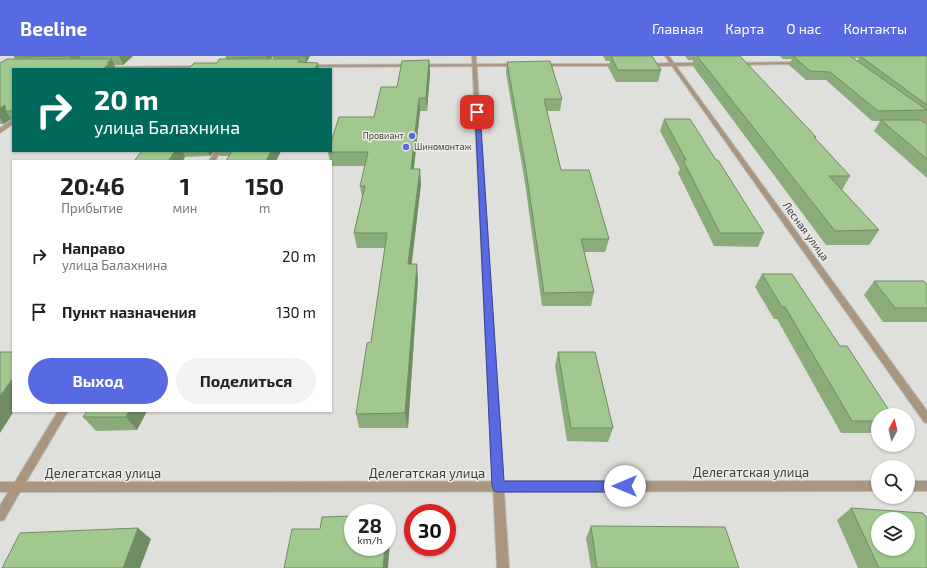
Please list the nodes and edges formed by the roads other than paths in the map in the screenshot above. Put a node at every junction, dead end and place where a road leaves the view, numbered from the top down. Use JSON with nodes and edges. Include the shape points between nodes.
{"nodes":[{"id":1,"x":474,"y":56,"type":"edge"},
{"id":2,"x":667,"y":56,"type":"edge"},
{"id":3,"x":808,"y":63,"type":"edge"},
{"id":4,"x":674,"y":64,"type":"junction"},
{"id":5,"x":705,"y":64,"type":"edge"},
{"id":6,"x":729,"y":64,"type":"edge"},
{"id":7,"x":522,"y":65,"type":"edge"},
{"id":8,"x":538,"y":65,"type":"edge"},
{"id":9,"x":626,"y":65,"type":"edge"},
{"id":10,"x":642,"y":65,"type":"edge"},
{"id":11,"x":301,"y":66,"type":"edge"},
{"id":12,"x":475,"y":66,"type":"junction"},
{"id":13,"x":207,"y":67,"type":"edge"},
{"id":14,"x":99,"y":68,"type":"edge"},
{"id":15,"x":909,"y":107,"type":"edge"},
{"id":16,"x":927,"y":121,"type":"edge"},
{"id":17,"x":12,"y":122,"type":"edge"},
{"id":18,"x":0,"y":132,"type":"edge"},
{"id":19,"x":61,"y":412,"type":"edge"},
{"id":20,"x":927,"y":419,"type":"edge"},
{"id":21,"x":498,"y":486,"type":"junction"},
{"id":22,"x":871,"y":486,"type":"edge"},
{"id":23,"x":915,"y":486,"type":"edge"},
{"id":24,"x":927,"y":486,"type":"edge"},
{"id":25,"x":0,"y":487,"type":"edge"},
{"id":26,"x":17,"y":487,"type":"junction"},
{"id":27,"x":0,"y":516,"type":"edge"},
{"id":28,"x":503,"y":568,"type":"edge"}],
"edges":[{"from":1,"to":12,"type":"street"},
{"from":2,"to":4,"type":"street","name":"Лесная улица"},
{"from":3,"to":6,"type":"street"},
{"from":4,"to":5,"type":"street"},
{"from":4,"to":10,"type":"street"},
{"from":4,"to":20,"type":"street","name":"Лесная улица"},
{"from":7,"to":12,"type":"street"},
{"from":8,"to":9,"type":"street"},
{"from":11,"to":12,"type":"street"},
{"from":12,"to":21,"type":"street"},
{"from":13,"to":14,"type":"street"},
{"from":15,"to":16,"type":"street"},
{"from":17,"to":18,"type":"street"},
{"from":19,"to":26,"type":"street"},
{"from":21,"to":22,"type":"street","name":"Делегатская улица"},
{"from":21,"to":26,"type":"street","name":"Делегатская улица"},
{"from":21,"to":28,"type":"street"},
{"from":23,"to":24,"type":"street"},
{"from":25,"to":26,"type":"street","name":"Делегатская улица"},
{"from":26,"to":27,"type":"street"}]}
